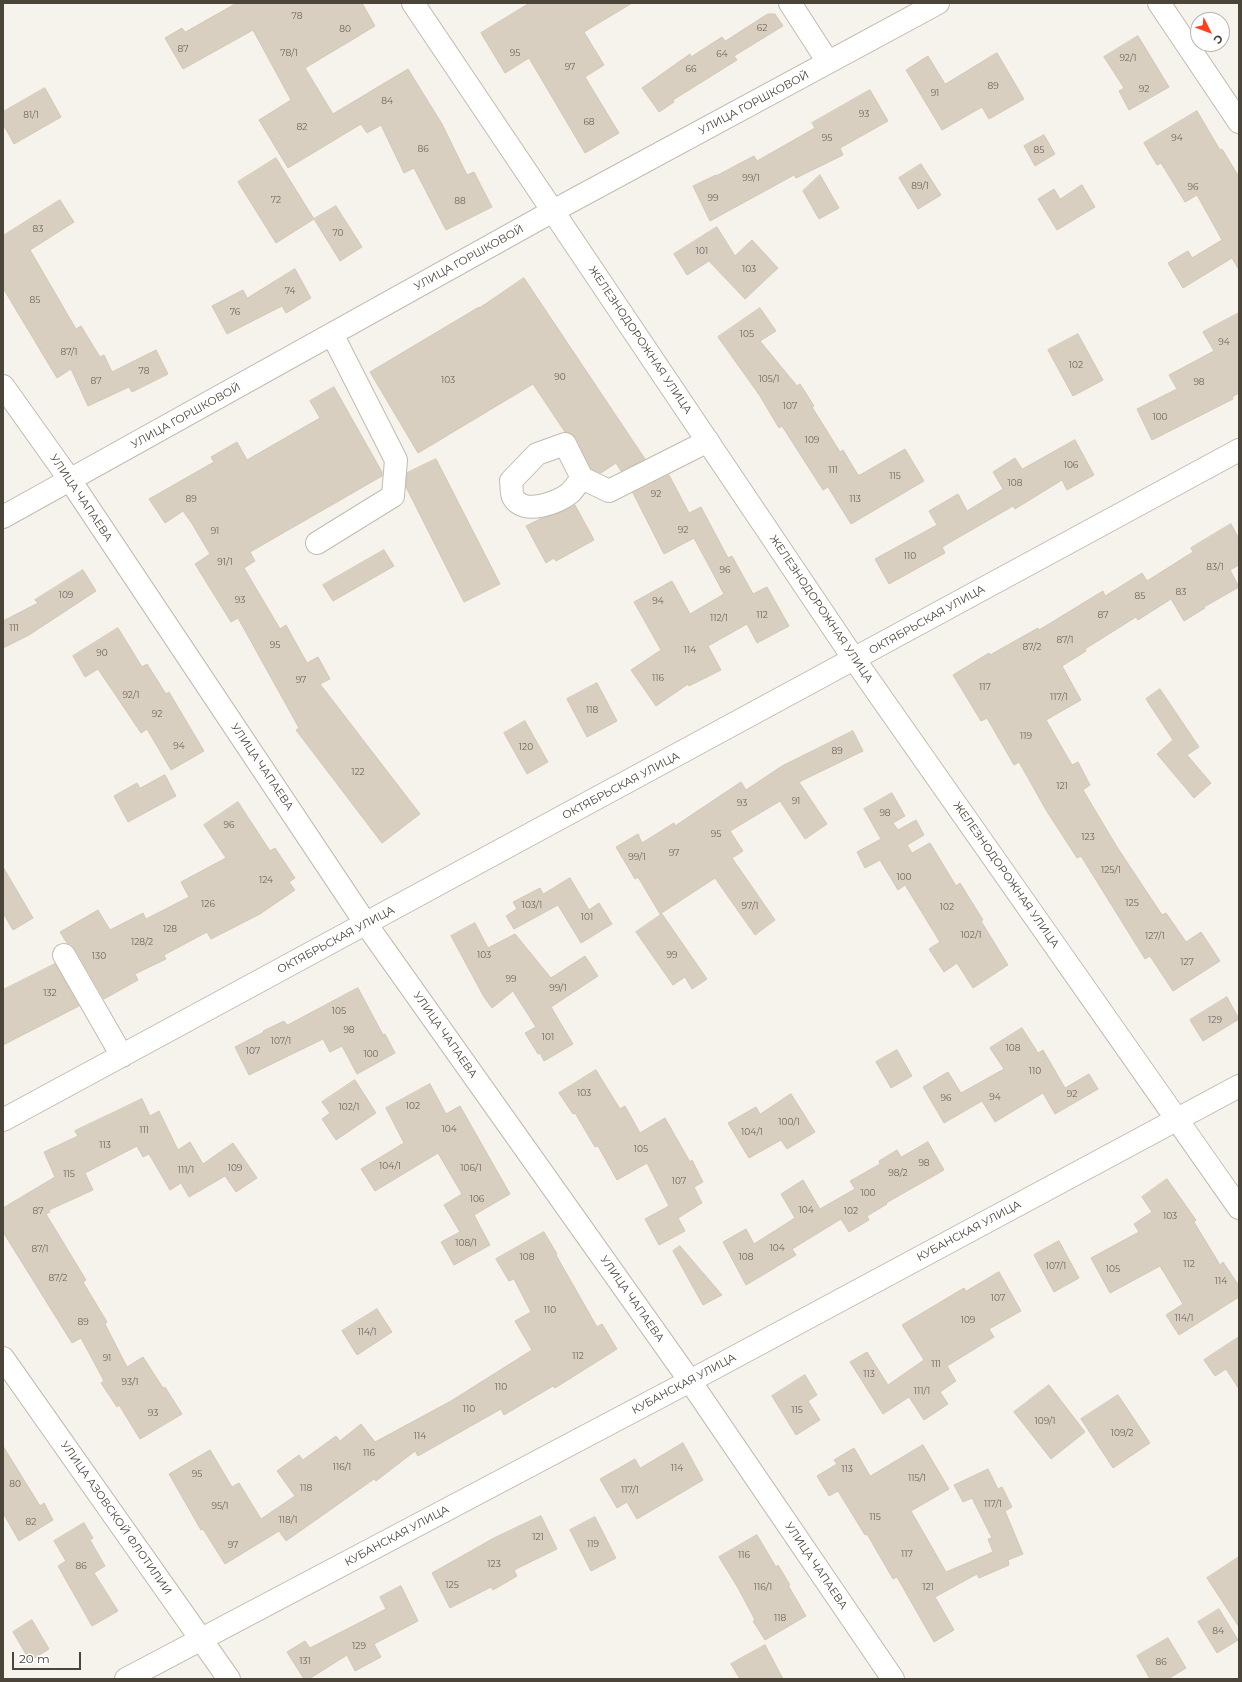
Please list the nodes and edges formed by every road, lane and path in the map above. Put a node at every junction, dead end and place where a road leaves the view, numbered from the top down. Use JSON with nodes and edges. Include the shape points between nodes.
{"nodes":[{"id":1,"x":413,"y":3,"type":"edge"},
{"id":2,"x":790,"y":3,"type":"edge"},
{"id":3,"x":938,"y":3,"type":"edge"},
{"id":4,"x":1159,"y":3,"type":"edge"},
{"id":5,"x":828,"y":62,"type":"junction"},
{"id":6,"x":1239,"y":122,"type":"edge"},
{"id":7,"x":553,"y":211,"type":"junction"},
{"id":8,"x":332,"y":334,"type":"junction"},
{"id":9,"x":3,"y":386,"type":"edge"},
{"id":10,"x":708,"y":442,"type":"junction"},
{"id":11,"x":1239,"y":450,"type":"edge"},
{"id":12,"x":582,"y":478,"type":"dead end"},
{"id":13,"x":70,"y":480,"type":"junction"},
{"id":14,"x":3,"y":517,"type":"edge"},
{"id":15,"x":317,"y":543,"type":"dead end"},
{"id":16,"x":854,"y":659,"type":"junction"},
{"id":17,"x":366,"y":924,"type":"junction"},
{"id":18,"x":64,"y":955,"type":"dead end"},
{"id":19,"x":122,"y":1056,"type":"junction"},
{"id":20,"x":1239,"y":1086,"type":"edge"},
{"id":21,"x":1177,"y":1119,"type":"junction"},
{"id":22,"x":3,"y":1120,"type":"edge"},
{"id":23,"x":1239,"y":1208,"type":"edge"},
{"id":24,"x":3,"y":1358,"type":"edge"},
{"id":25,"x":690,"y":1381,"type":"junction"},
{"id":26,"x":202,"y":1640,"type":"junction"},
{"id":27,"x":126,"y":1679,"type":"edge"},
{"id":28,"x":229,"y":1679,"type":"edge"},
{"id":29,"x":894,"y":1679,"type":"edge"}],
"edges":[{"from":1,"to":7,"type":"street","name":"ЖЕЛЕЗНОДОРОЖНАЯ УЛИЦА"},
{"from":2,"to":5,"type":"street"},
{"from":3,"to":5,"type":"street","name":"УЛИЦА ГОРШКОВОЙ"},
{"from":4,"to":6,"type":"street"},
{"from":5,"to":7,"type":"street","name":"УЛИЦА ГОРШКОВОЙ"},
{"from":7,"to":8,"type":"street","name":"УЛИЦА ГОРШКОВОЙ"},
{"from":7,"to":10,"type":"street","name":"ЖЕЛЕЗНОДОРОЖНАЯ УЛИЦА"},
{"from":8,"to":13,"type":"street","name":"УЛИЦА ГОРШКОВОЙ"},
{"from":8,"to":15,"type":"street","via":[[396,460],[393,496]]},
{"from":9,"to":13,"type":"street","name":"УЛИЦА ЧАПАЕВА"},
{"from":10,"to":12,"type":"street","via":[[609,491]]},
{"from":10,"to":16,"type":"street","name":"ЖЕЛЕЗНОДОРОЖНАЯ УЛИЦА"},
{"from":11,"to":16,"type":"street","name":"ОКТЯБРЬСКАЯ УЛИЦА"},
{"from":13,"to":14,"type":"street","name":"УЛИЦА ГОРШКОВОЙ"},
{"from":13,"to":17,"type":"street","name":"УЛИЦА ЧАПАЕВА"},
{"from":16,"to":17,"type":"street","name":"ОКТЯБРЬСКАЯ УЛИЦА"},
{"from":16,"to":21,"type":"street","name":"ЖЕЛЕЗНОДОРОЖНАЯ УЛИЦА"},
{"from":17,"to":19,"type":"street","name":"ОКТЯБРЬСКАЯ УЛИЦА"},
{"from":17,"to":25,"type":"street","name":"УЛИЦА ЧАПАЕВА"},
{"from":18,"to":19,"type":"street"},
{"from":19,"to":22,"type":"street","name":"ОКТЯБРЬСКАЯ УЛИЦА"},
{"from":20,"to":21,"type":"street","name":"КУБАНСКАЯ УЛИЦА"},
{"from":21,"to":23,"type":"street","name":"ЖЕЛЕЗНОДОРОЖНАЯ УЛИЦА"},
{"from":21,"to":25,"type":"street","name":"КУБАНСКАЯ УЛИЦА"},
{"from":24,"to":26,"type":"street","name":"УЛИЦА АЗОВСКОЙ ФЛОТИЛИИ"},
{"from":25,"to":26,"type":"street","name":"КУБАНСКАЯ УЛИЦА"},
{"from":25,"to":29,"type":"street","name":"УЛИЦА ЧАПАЕВА"},
{"from":26,"to":27,"type":"street","name":"КУБАНСКАЯ УЛИЦА"},
{"from":26,"to":28,"type":"street","name":"УЛИЦА АЗОВСКОЙ ФЛОТИЛИИ"}]}
